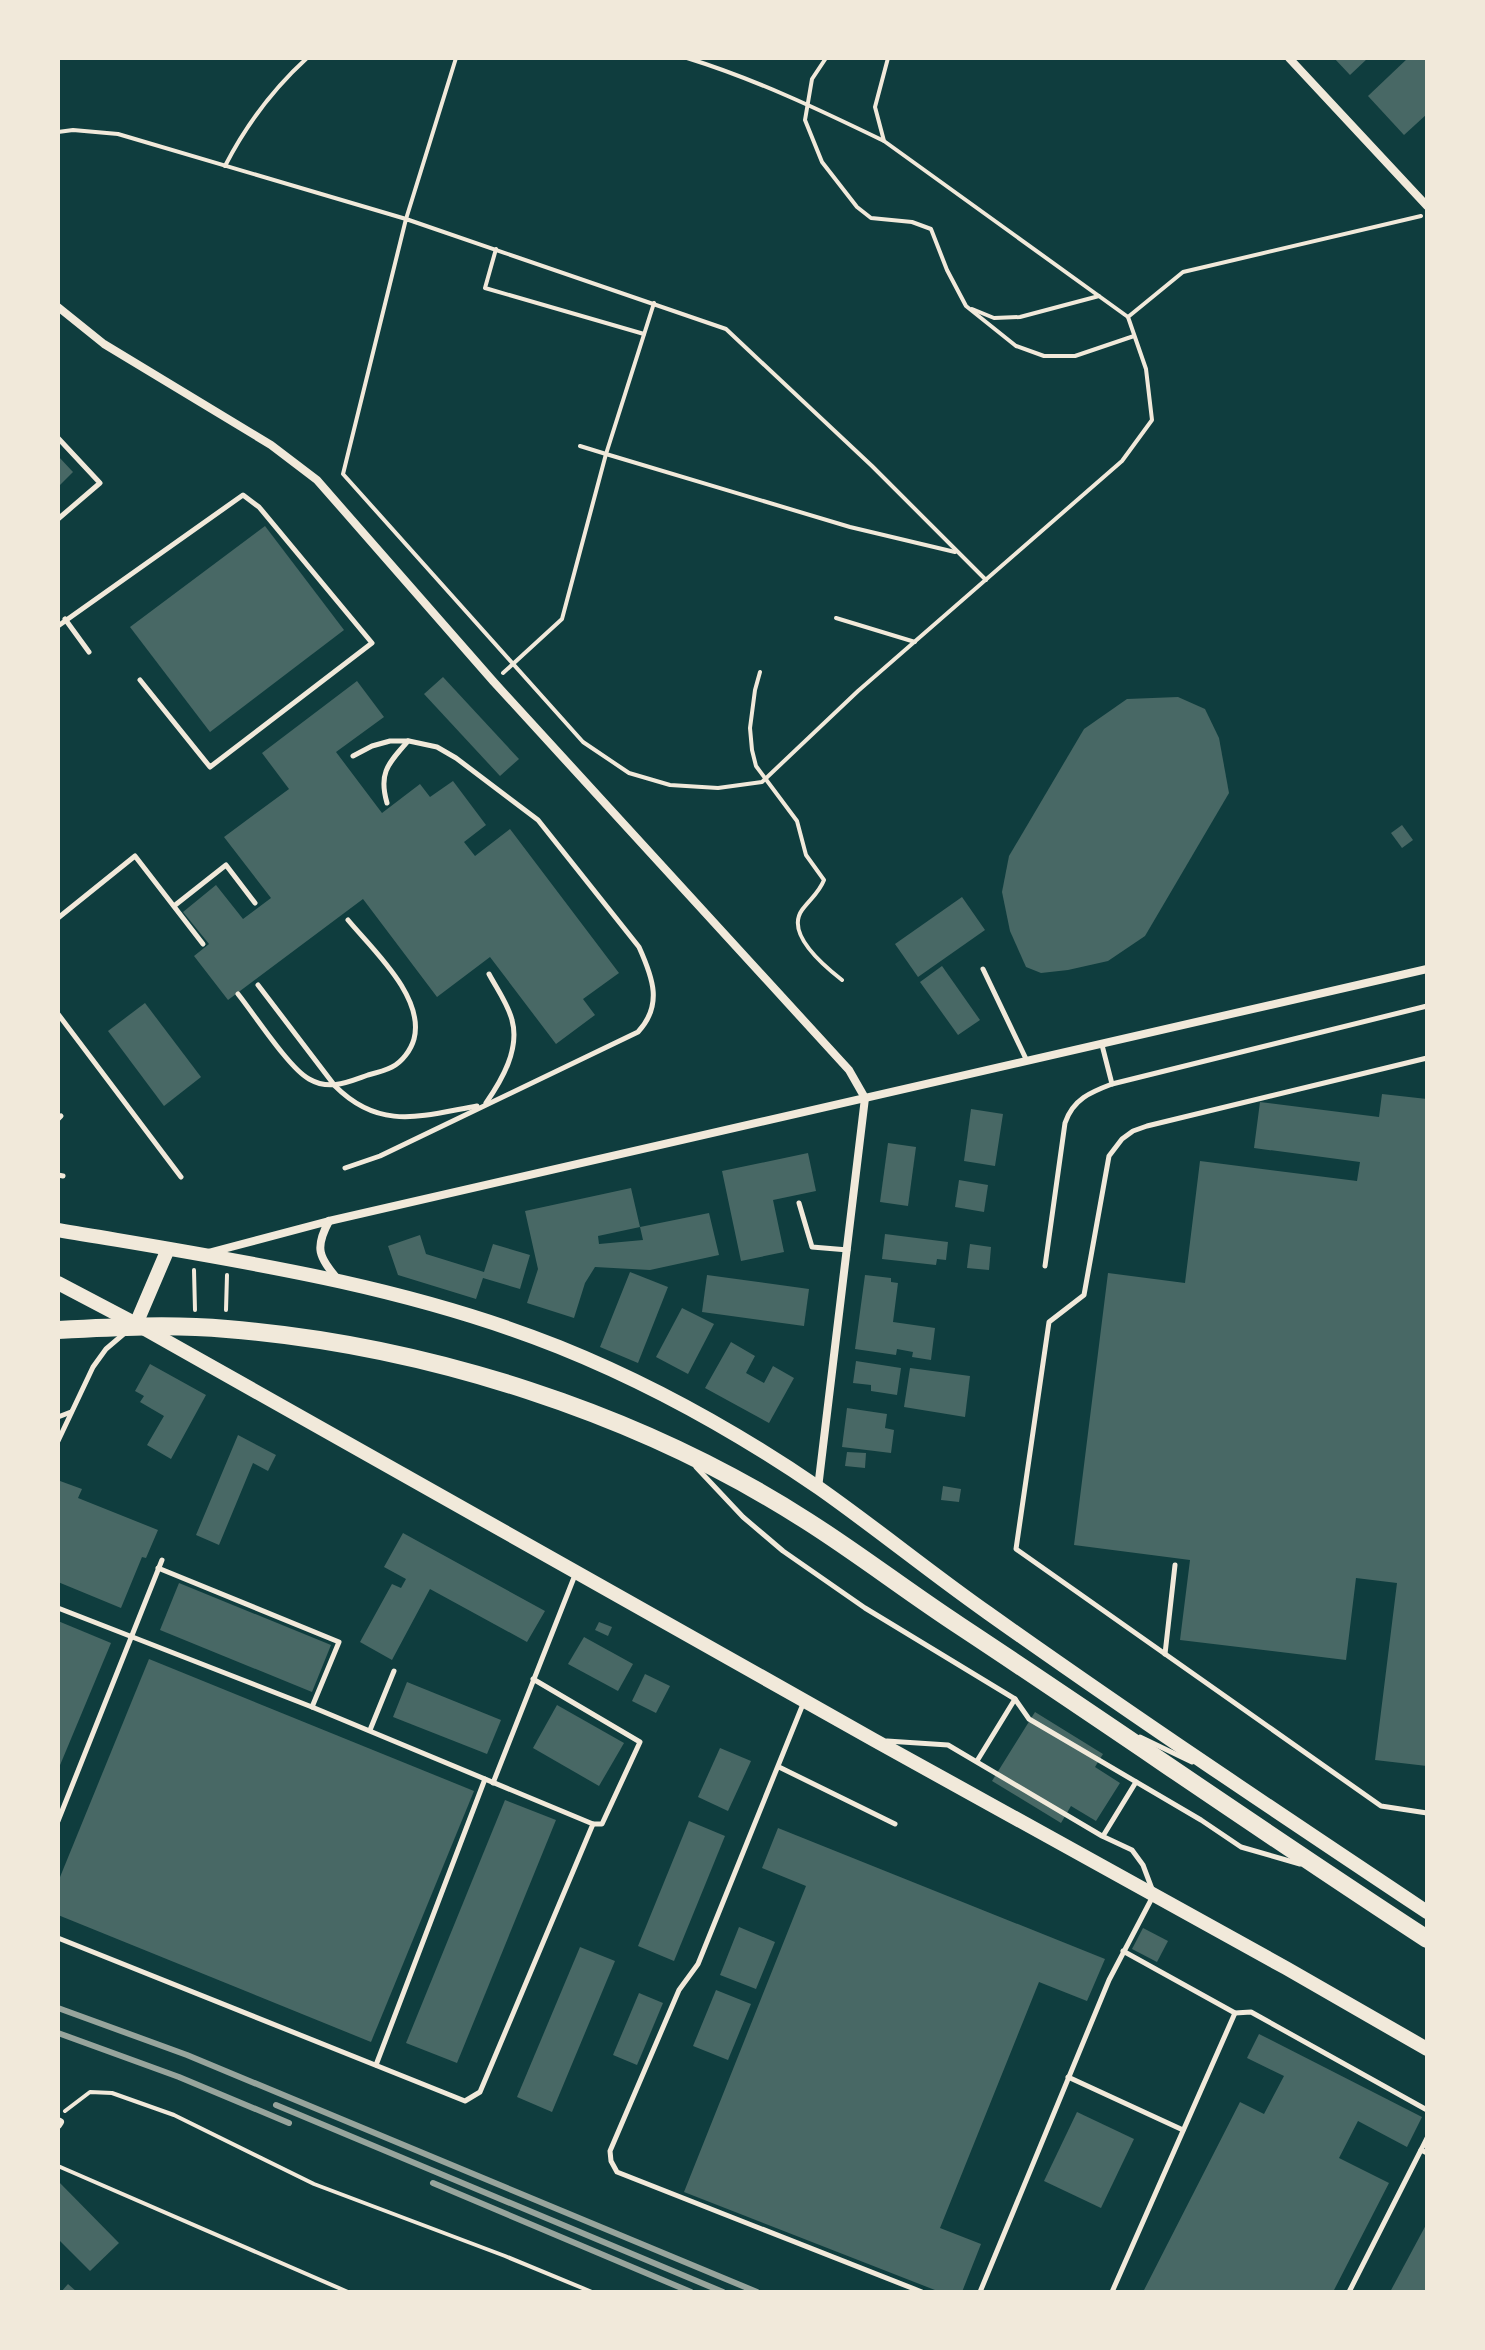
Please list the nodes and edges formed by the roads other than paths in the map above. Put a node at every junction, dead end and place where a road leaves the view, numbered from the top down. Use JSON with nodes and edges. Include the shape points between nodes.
{"nodes":[{"id":1,"x":1289,"y":58,"type":"edge"},
{"id":2,"x":1427,"y":206,"type":"edge"},
{"id":3,"x":58,"y":307,"type":"edge"},
{"id":4,"x":58,"y":438,"type":"edge"},
{"id":5,"x":58,"y":519,"type":"edge"},
{"id":6,"x":65,"y":619,"type":"junction"},
{"id":7,"x":58,"y":626,"type":"edge"},
{"id":8,"x":89,"y":652,"type":"dead end"},
{"id":9,"x":140,"y":680,"type":"dead end"},
{"id":10,"x":409,"y":741,"type":"junction"},
{"id":11,"x":353,"y":756,"type":"dead end"},
{"id":12,"x":387,"y":803,"type":"dead end"},
{"id":13,"x":255,"y":903,"type":"dead end"},
{"id":14,"x":174,"y":906,"type":"junction"},
{"id":15,"x":58,"y":918,"type":"edge"},
{"id":16,"x":348,"y":920,"type":"dead end"},
{"id":17,"x":203,"y":944,"type":"dead end"},
{"id":18,"x":983,"y":969,"type":"dead end"},
{"id":19,"x":1427,"y":969,"type":"edge"},
{"id":20,"x":489,"y":974,"type":"dead end"},
{"id":21,"x":258,"y":985,"type":"dead end"},
{"id":22,"x":238,"y":994,"type":"dead end"},
{"id":23,"x":1427,"y":1006,"type":"edge"},
{"id":24,"x":58,"y":1014,"type":"edge"},
{"id":25,"x":1102,"y":1045,"type":"junction"},
{"id":26,"x":1427,"y":1058,"type":"edge"},
{"id":27,"x":1028,"y":1062,"type":"junction"},
{"id":28,"x":1112,"y":1084,"type":"junction"},
{"id":29,"x":335,"y":1086,"type":"junction"},
{"id":30,"x":865,"y":1098,"type":"junction"},
{"id":31,"x":484,"y":1105,"type":"junction"},
{"id":32,"x":345,"y":1168,"type":"dead end"},
{"id":33,"x":181,"y":1177,"type":"dead end"},
{"id":34,"x":799,"y":1203,"type":"dead end"},
{"id":35,"x":329,"y":1221,"type":"junction"},
{"id":36,"x":58,"y":1230,"type":"edge"},
{"id":37,"x":168,"y":1249,"type":"junction"},
{"id":38,"x":848,"y":1250,"type":"junction"},
{"id":39,"x":197,"y":1260,"type":"junction"},
{"id":40,"x":1045,"y":1266,"type":"dead end"},
{"id":41,"x":339,"y":1281,"type":"junction"},
{"id":42,"x":58,"y":1283,"type":"edge"},
{"id":43,"x":136,"y":1324,"type":"junction"},
{"id":44,"x":62,"y":1330,"type":"edge"},
{"id":45,"x":72,"y":1411,"type":"junction"},
{"id":46,"x":58,"y":1417,"type":"edge"},
{"id":47,"x":58,"y":1441,"type":"edge"},
{"id":48,"x":682,"y":1452,"type":"junction"},
{"id":49,"x":818,"y":1488,"type":"junction"},
{"id":50,"x":162,"y":1560,"type":"dead end"},
{"id":51,"x":1175,"y":1565,"type":"dead end"},
{"id":52,"x":158,"y":1568,"type":"junction"},
{"id":53,"x":576,"y":1573,"type":"junction"},
{"id":54,"x":58,"y":1608,"type":"edge"},
{"id":55,"x":132,"y":1637,"type":"junction"},
{"id":56,"x":1165,"y":1654,"type":"junction"},
{"id":57,"x":394,"y":1671,"type":"dead end"},
{"id":58,"x":533,"y":1679,"type":"junction"},
{"id":59,"x":1015,"y":1699,"type":"junction"},
{"id":60,"x":804,"y":1701,"type":"junction"},
{"id":61,"x":312,"y":1707,"type":"junction"},
{"id":62,"x":1102,"y":1720,"type":"junction"},
{"id":63,"x":370,"y":1730,"type":"junction"},
{"id":64,"x":874,"y":1740,"type":"junction"},
{"id":65,"x":977,"y":1761,"type":"junction"},
{"id":66,"x":779,"y":1767,"type":"junction"},
{"id":67,"x":485,"y":1779,"type":"junction"},
{"id":68,"x":1136,"y":1782,"type":"junction"},
{"id":69,"x":493,"y":1783,"type":"junction"},
{"id":70,"x":1236,"y":1784,"type":"junction"},
{"id":71,"x":1427,"y":1813,"type":"edge"},
{"id":72,"x":58,"y":1821,"type":"edge"},
{"id":73,"x":593,"y":1824,"type":"junction"},
{"id":74,"x":895,"y":1824,"type":"dead end"},
{"id":75,"x":1102,"y":1836,"type":"junction"},
{"id":76,"x":1319,"y":1869,"type":"junction"},
{"id":77,"x":1154,"y":1895,"type":"junction"},
{"id":78,"x":1427,"y":1912,"type":"edge"},
{"id":79,"x":58,"y":1938,"type":"edge"},
{"id":80,"x":1427,"y":1939,"type":"edge"},
{"id":81,"x":1123,"y":1951,"type":"junction"},
{"id":82,"x":1235,"y":2013,"type":"junction"},
{"id":83,"x":1427,"y":2049,"type":"edge"},
{"id":84,"x":376,"y":2065,"type":"junction"},
{"id":85,"x":1068,"y":2077,"type":"junction"},
{"id":86,"x":1427,"y":2110,"type":"edge"},
{"id":87,"x":1183,"y":2130,"type":"junction"},
{"id":88,"x":1427,"y":2138,"type":"edge"},
{"id":89,"x":1424,"y":2152,"type":"edge"},
{"id":90,"x":922,"y":2292,"type":"edge"},
{"id":91,"x":980,"y":2292,"type":"edge"},
{"id":92,"x":1112,"y":2292,"type":"edge"},
{"id":93,"x":1349,"y":2292,"type":"edge"}],
"edges":[{"from":1,"to":2,"type":"street"},
{"from":3,"to":30,"type":"street","via":[[104,344],[271,445],[317,480],[849,1070]]},
{"from":4,"to":5,"type":"lane","via":[[100,483]]},
{"from":6,"to":7,"type":"lane"},
{"from":6,"to":8,"type":"lane"},
{"from":6,"to":9,"type":"lane","via":[[243,495],[259,507],[372,643],[210,767]]},
{"from":10,"to":11,"type":"lane","via":[[390,741]]},
{"from":10,"to":12,"type":"lane","via":[[385,770]]},
{"from":10,"to":31,"type":"lane","via":[[456,758],[538,820],[639,947],[652,984],[651,1016],[638,1032]]},
{"from":13,"to":14,"type":"lane","via":[[226,865]]},
{"from":14,"to":15,"type":"lane","via":[[135,856]]},
{"from":14,"to":17,"type":"lane"},
{"from":16,"to":29,"type":"lane","via":[[408,994],[416,1021],[412,1047],[394,1067]]},
{"from":18,"to":27,"type":"lane"},
{"from":19,"to":25,"type":"street"},
{"from":20,"to":31,"type":"lane","via":[[513,1020],[514,1034],[503,1075]]},
{"from":21,"to":29,"type":"lane"},
{"from":22,"to":29,"type":"lane","via":[[298,1070],[317,1083]]},
{"from":23,"to":28,"type":"lane"},
{"from":24,"to":33,"type":"lane"},
{"from":25,"to":27,"type":"street"},
{"from":25,"to":28,"type":"lane"},
{"from":26,"to":56,"type":"lane","via":[[1147,1126],[1122,1139],[1109,1156],[1084,1295],[1049,1322],[1016,1549]]},
{"from":27,"to":30,"type":"street"},
{"from":28,"to":40,"type":"lane","via":[[1089,1093],[1068,1114]]},
{"from":29,"to":31,"type":"lane","via":[[350,1101],[381,1114],[416,1117]]},
{"from":30,"to":35,"type":"street"},
{"from":30,"to":38,"type":"street"},
{"from":31,"to":32,"type":"lane"},
{"from":34,"to":38,"type":"lane","via":[[812,1247]]},
{"from":35,"to":39,"type":"street"},
{"from":35,"to":41,"type":"street","via":[[320,1253]]},
{"from":36,"to":37,"type":"street"},
{"from":37,"to":39,"type":"street"},
{"from":37,"to":43,"type":"street"},
{"from":38,"to":49,"type":"street"},
{"from":39,"to":41,"type":"street"},
{"from":41,"to":49,"type":"street","via":[[451,1308],[562,1348],[670,1397]]},
{"from":42,"to":43,"type":"street"},
{"from":43,"to":45,"type":"lane","via":[[106,1349]]},
{"from":43,"to":53,"type":"street"},
{"from":44,"to":48,"type":"main road","via":[[225,1328],[327,1341],[517,1387]]},
{"from":45,"to":46,"type":"lane"},
{"from":45,"to":47,"type":"lane"},
{"from":48,"to":59,"type":"lane","via":[[783,1551]]},
{"from":48,"to":62,"type":"main road","via":[[806,1520]]},
{"from":49,"to":70,"type":"street","via":[[986,1612]]},
{"from":50,"to":52,"type":"lane"},
{"from":51,"to":56,"type":"lane"},
{"from":52,"to":55,"type":"lane"},
{"from":52,"to":61,"type":"lane","via":[[339,1642]]},
{"from":53,"to":58,"type":"lane"},
{"from":53,"to":60,"type":"street"},
{"from":54,"to":55,"type":"lane"},
{"from":55,"to":61,"type":"lane"},
{"from":55,"to":72,"type":"lane"},
{"from":56,"to":71,"type":"lane","via":[[1381,1806]]},
{"from":57,"to":63,"type":"lane"},
{"from":58,"to":69,"type":"lane"},
{"from":58,"to":73,"type":"lane","via":[[640,1742],[602,1824]]},
{"from":59,"to":65,"type":"lane"},
{"from":59,"to":68,"type":"lane","via":[[1029,1719]]},
{"from":60,"to":64,"type":"street"},
{"from":60,"to":66,"type":"lane"},
{"from":61,"to":63,"type":"lane"},
{"from":62,"to":70,"type":"lane"},
{"from":62,"to":76,"type":"main road"},
{"from":63,"to":67,"type":"lane"},
{"from":64,"to":65,"type":"lane","via":[[948,1745]]},
{"from":64,"to":77,"type":"street"},
{"from":65,"to":75,"type":"lane"},
{"from":66,"to":74,"type":"lane"},
{"from":66,"to":90,"type":"lane","via":[[698,1964],[679,1990],[610,2151],[611,2161],[617,2172]]},
{"from":67,"to":69,"type":"lane"},
{"from":67,"to":84,"type":"lane"},
{"from":68,"to":75,"type":"lane"},
{"from":68,"to":76,"type":"lane","via":[[1241,1847]]},
{"from":69,"to":73,"type":"lane"},
{"from":70,"to":78,"type":"street"},
{"from":73,"to":84,"type":"lane","via":[[480,2092],[465,2101]]},
{"from":75,"to":77,"type":"lane","via":[[1132,1850]]},
{"from":76,"to":80,"type":"main road"},
{"from":77,"to":81,"type":"lane"},
{"from":77,"to":83,"type":"street"},
{"from":79,"to":84,"type":"lane"},
{"from":81,"to":82,"type":"lane"},
{"from":81,"to":85,"type":"lane"},
{"from":82,"to":86,"type":"lane","via":[[1251,2012]]},
{"from":82,"to":87,"type":"lane"},
{"from":85,"to":87,"type":"lane"},
{"from":85,"to":91,"type":"lane"},
{"from":87,"to":92,"type":"lane"},
{"from":88,"to":89,"type":"lane"},
{"from":89,"to":93,"type":"lane"}]}
